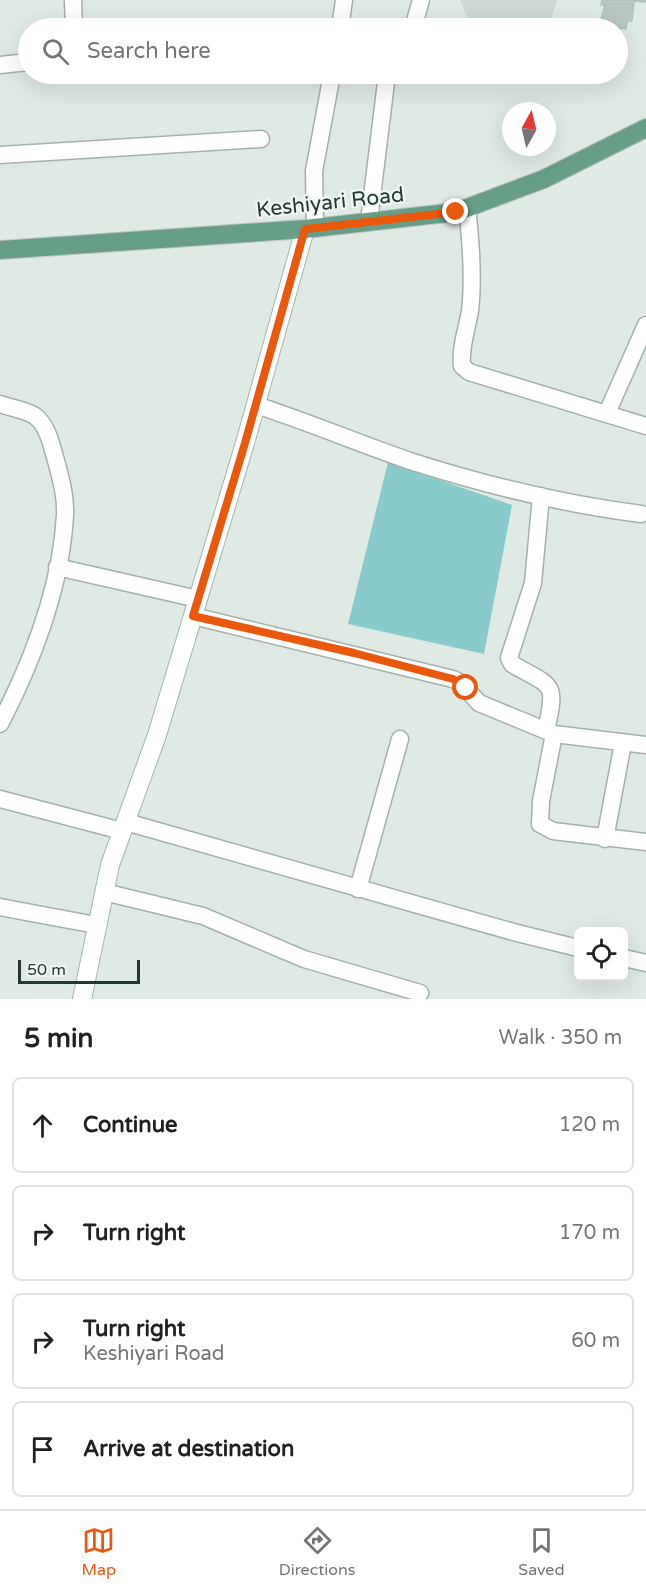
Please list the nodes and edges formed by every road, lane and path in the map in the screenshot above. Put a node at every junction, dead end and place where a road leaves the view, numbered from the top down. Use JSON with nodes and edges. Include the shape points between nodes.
{"nodes":[{"id":1,"x":73,"y":0,"type":"edge"},
{"id":2,"x":344,"y":0,"type":"edge"},
{"id":3,"x":421,"y":0,"type":"edge"},
{"id":4,"x":74,"y":18,"type":"edge"},
{"id":5,"x":341,"y":18,"type":"edge"},
{"id":6,"x":416,"y":18,"type":"edge"},
{"id":7,"x":18,"y":63,"type":"edge"},
{"id":8,"x":0,"y":65,"type":"edge"},
{"id":9,"x":330,"y":84,"type":"edge"},
{"id":10,"x":386,"y":84,"type":"edge"},
{"id":11,"x":646,"y":128,"type":"edge"},
{"id":12,"x":261,"y":139,"type":"dead end"},
{"id":13,"x":0,"y":155,"type":"edge"},
{"id":14,"x":467,"y":208,"type":"junction"},
{"id":15,"x":369,"y":221,"type":"junction"},
{"id":16,"x":310,"y":228,"type":"junction"},
{"id":17,"x":0,"y":250,"type":"edge"},
{"id":18,"x":646,"y":325,"type":"edge"},
{"id":19,"x":0,"y":404,"type":"edge"},
{"id":20,"x":256,"y":405,"type":"junction"},
{"id":21,"x":607,"y":413,"type":"junction"},
{"id":22,"x":646,"y":426,"type":"edge"},
{"id":23,"x":541,"y":496,"type":"junction"},
{"id":24,"x":641,"y":514,"type":"dead end"},
{"id":25,"x":57,"y":567,"type":"junction"},
{"id":26,"x":196,"y":607,"type":"junction"},
{"id":27,"x":0,"y":724,"type":"edge"},
{"id":28,"x":550,"y":732,"type":"junction"},
{"id":29,"x":400,"y":739,"type":"dead end"},
{"id":30,"x":623,"y":743,"type":"junction"},
{"id":31,"x":646,"y":745,"type":"edge"},
{"id":32,"x":0,"y":799,"type":"edge"},
{"id":33,"x":124,"y":826,"type":"junction"},
{"id":34,"x":605,"y":839,"type":"junction"},
{"id":35,"x":646,"y":842,"type":"edge"},
{"id":36,"x":358,"y":889,"type":"junction"},
{"id":37,"x":104,"y":892,"type":"junction"},
{"id":38,"x":0,"y":906,"type":"edge"},
{"id":39,"x":96,"y":925,"type":"junction"},
{"id":40,"x":574,"y":947,"type":"edge"},
{"id":41,"x":628,"y":959,"type":"edge"},
{"id":42,"x":646,"y":963,"type":"edge"},
{"id":43,"x":420,"y":993,"type":"dead end"},
{"id":44,"x":86,"y":998,"type":"edge"}],
"edges":[{"from":1,"to":4,"type":"street"},
{"from":2,"to":5,"type":"street"},
{"from":3,"to":6,"type":"street"},
{"from":7,"to":8,"type":"street"},
{"from":9,"to":16,"type":"street","via":[[314,171]]},
{"from":10,"to":15,"type":"street"},
{"from":11,"to":14,"type":"main road","name":"Keshiyari Road","via":[[544,179]]},
{"from":12,"to":13,"type":"street"},
{"from":14,"to":15,"type":"main road","name":"Keshiyari Road"},
{"from":14,"to":21,"type":"street","via":[[470,309],[462,366],[469,372]]},
{"from":15,"to":16,"type":"main road","name":"Keshiyari Road"},
{"from":16,"to":17,"type":"main road","name":"Keshiyari Road"},
{"from":16,"to":20,"type":"street"},
{"from":18,"to":21,"type":"street"},
{"from":19,"to":25,"type":"street","via":[[34,416],[50,439],[65,504]]},
{"from":20,"to":23,"type":"street","via":[[411,461],[495,487]]},
{"from":20,"to":26,"type":"street"},
{"from":21,"to":22,"type":"street"},
{"from":23,"to":24,"type":"street"},
{"from":23,"to":28,"type":"street","via":[[533,583],[509,658],[512,664],[547,683],[551,691]]},
{"from":25,"to":26,"type":"street"},
{"from":25,"to":27,"type":"street","via":[[29,663]]},
{"from":26,"to":28,"type":"street","via":[[453,679],[479,703]]},
{"from":26,"to":33,"type":"street"},
{"from":28,"to":30,"type":"street"},
{"from":28,"to":34,"type":"street","via":[[540,824],[553,831]]},
{"from":29,"to":36,"type":"street"},
{"from":30,"to":31,"type":"street"},
{"from":30,"to":34,"type":"street"},
{"from":32,"to":33,"type":"street"},
{"from":33,"to":36,"type":"street"},
{"from":33,"to":37,"type":"street"},
{"from":34,"to":35,"type":"street"},
{"from":36,"to":40,"type":"street"},
{"from":37,"to":39,"type":"street"},
{"from":37,"to":43,"type":"street","via":[[203,916],[304,959]]},
{"from":38,"to":39,"type":"street"},
{"from":39,"to":44,"type":"street"},
{"from":41,"to":42,"type":"street"}]}
